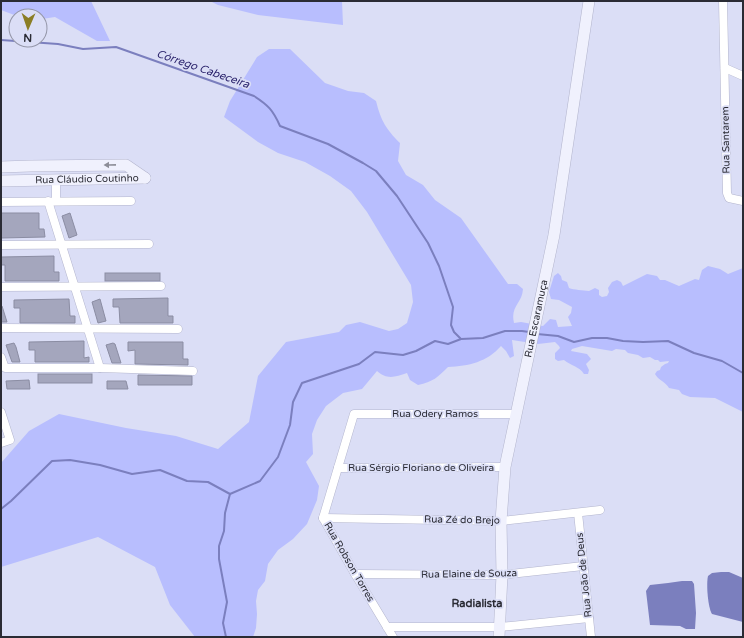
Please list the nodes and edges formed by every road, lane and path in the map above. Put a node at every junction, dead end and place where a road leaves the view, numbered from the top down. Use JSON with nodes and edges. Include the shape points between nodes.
{"nodes":[{"id":1,"x":589,"y":1,"type":"edge"},
{"id":2,"x":723,"y":1,"type":"edge"},
{"id":3,"x":725,"y":68,"type":"junction"},
{"id":4,"x":743,"y":76,"type":"edge"},
{"id":5,"x":30,"y":166,"type":"junction"},
{"id":6,"x":1,"y":167,"type":"edge"},
{"id":7,"x":30,"y":180,"type":"junction"},
{"id":8,"x":56,"y":180,"type":"junction"},
{"id":9,"x":1,"y":181,"type":"edge"},
{"id":10,"x":52,"y":201,"type":"junction"},
{"id":11,"x":131,"y":201,"type":"dead end"},
{"id":12,"x":743,"y":201,"type":"edge"},
{"id":13,"x":1,"y":202,"type":"edge"},
{"id":14,"x":61,"y":244,"type":"junction"},
{"id":15,"x":149,"y":244,"type":"dead end"},
{"id":16,"x":1,"y":245,"type":"edge"},
{"id":17,"x":74,"y":286,"type":"junction"},
{"id":18,"x":161,"y":286,"type":"dead end"},
{"id":19,"x":1,"y":287,"type":"edge"},
{"id":20,"x":1,"y":328,"type":"edge"},
{"id":21,"x":88,"y":329,"type":"junction"},
{"id":22,"x":178,"y":329,"type":"dead end"},
{"id":23,"x":1,"y":358,"type":"edge"},
{"id":24,"x":100,"y":368,"type":"junction"},
{"id":25,"x":193,"y":372,"type":"dead end"},
{"id":26,"x":1,"y":412,"type":"edge"},
{"id":27,"x":354,"y":414,"type":"joint"},
{"id":28,"x":517,"y":414,"type":"junction"},
{"id":29,"x":1,"y":443,"type":"edge"},
{"id":30,"x":505,"y":467,"type":"junction"},
{"id":31,"x":338,"y":468,"type":"junction"},
{"id":32,"x":600,"y":510,"type":"dead end"},
{"id":33,"x":578,"y":513,"type":"junction"},
{"id":34,"x":323,"y":518,"type":"junction"},
{"id":35,"x":501,"y":522,"type":"junction"},
{"id":36,"x":583,"y":566,"type":"junction"},
{"id":37,"x":355,"y":574,"type":"junction"},
{"id":38,"x":502,"y":575,"type":"junction"},
{"id":39,"x":589,"y":618,"type":"junction"},
{"id":40,"x":387,"y":627,"type":"junction"},
{"id":41,"x":500,"y":632,"type":"edge"},
{"id":42,"x":393,"y":637,"type":"edge"},
{"id":43,"x":591,"y":637,"type":"edge"}],
"edges":[{"from":1,"to":28,"type":"street","name":"Rua Escaramuça","via":[[554,235]]},
{"from":2,"to":3,"type":"street"},
{"from":3,"to":4,"type":"street"},
{"from":3,"to":12,"type":"street","name":"Rua Santarem","via":[[727,193],[729,198]]},
{"from":5,"to":6,"type":"street","name":"Rua Cláudio Coutinho"},
{"from":5,"to":7,"type":"street"},
{"from":8,"to":5,"type":"street","name":"Rua Cláudio Coutinho","one_way":true,"via":[[145,178],[126,165]]},
{"from":7,"to":8,"type":"street","name":"Rua Cláudio Coutinho"},
{"from":7,"to":9,"type":"street","name":"Rua Cláudio Coutinho"},
{"from":8,"to":10,"type":"street"},
{"from":10,"to":11,"type":"street"},
{"from":10,"to":13,"type":"street"},
{"from":10,"to":14,"type":"street"},
{"from":14,"to":15,"type":"street"},
{"from":14,"to":16,"type":"street"},
{"from":14,"to":17,"type":"street"},
{"from":17,"to":18,"type":"street"},
{"from":17,"to":19,"type":"street"},
{"from":17,"to":21,"type":"street"},
{"from":20,"to":21,"type":"street"},
{"from":21,"to":22,"type":"street"},
{"from":21,"to":24,"type":"street"},
{"from":23,"to":24,"type":"street","via":[[5,368]]},
{"from":24,"to":25,"type":"street"},
{"from":26,"to":29,"type":"street","via":[[10,440]]},
{"from":27,"to":28,"type":"street","name":"Rua Odery Ramos"},
{"from":27,"to":31,"type":"street","name":"Rua Robson Torres"},
{"from":28,"to":30,"type":"street","name":"Rua Escaramuça"},
{"from":30,"to":31,"type":"street","name":"Rua Sérgio Floriano de Oliveira"},
{"from":30,"to":35,"type":"street","name":"Rua Escaramuça"},
{"from":31,"to":34,"type":"street","name":"Rua Robson Torres"},
{"from":32,"to":33,"type":"street","name":"Rua Zé do Brejo"},
{"from":33,"to":35,"type":"street","name":"Rua Zé do Brejo"},
{"from":33,"to":36,"type":"street","name":"Rua João de Deus"},
{"from":34,"to":35,"type":"street","name":"Rua Zé do Brejo"},
{"from":34,"to":37,"type":"street","name":"Rua Robson Torres"},
{"from":35,"to":38,"type":"street","name":"Rua Escaramuça"},
{"from":36,"to":38,"type":"street","name":"Rua Elaine de Souza"},
{"from":36,"to":39,"type":"street","name":"Rua João de Deus"},
{"from":37,"to":38,"type":"street","name":"Rua Elaine de Souza"},
{"from":37,"to":40,"type":"street","name":"Rua Robson Torres"},
{"from":38,"to":41,"type":"street","name":"Rua Escaramuça"},
{"from":39,"to":41,"type":"street"},
{"from":39,"to":43,"type":"street","name":"Rua João de Deus"},
{"from":40,"to":41,"type":"street"},
{"from":40,"to":42,"type":"street","name":"Rua Robson Torres"}]}
